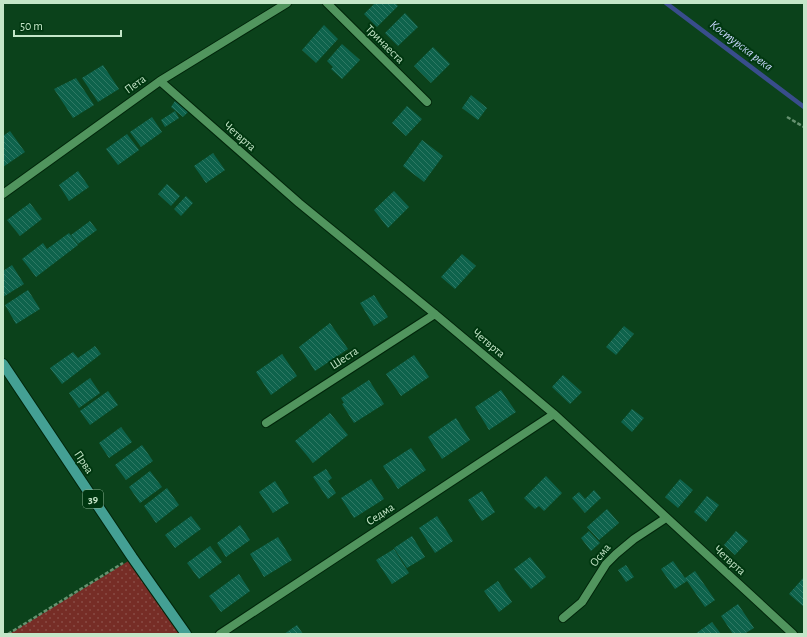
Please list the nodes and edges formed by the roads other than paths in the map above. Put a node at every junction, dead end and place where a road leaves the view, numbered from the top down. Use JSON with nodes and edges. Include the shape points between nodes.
{"nodes":[{"id":1,"x":287,"y":3,"type":"edge"},
{"id":2,"x":327,"y":3,"type":"edge"},
{"id":3,"x":160,"y":81,"type":"junction"},
{"id":4,"x":427,"y":102,"type":"dead end"},
{"id":5,"x":3,"y":194,"type":"edge"},
{"id":6,"x":436,"y":314,"type":"junction"},
{"id":7,"x":3,"y":364,"type":"edge"},
{"id":8,"x":554,"y":414,"type":"junction"},
{"id":9,"x":266,"y":423,"type":"dead end"},
{"id":10,"x":666,"y":518,"type":"junction"},
{"id":11,"x":563,"y":618,"type":"dead end"},
{"id":12,"x":186,"y":634,"type":"edge"},
{"id":13,"x":220,"y":634,"type":"edge"},
{"id":14,"x":793,"y":634,"type":"edge"}],
"edges":[{"from":1,"to":3,"type":"street","name":"Пета"},
{"from":2,"to":4,"type":"street","name":"Тринаеста"},
{"from":3,"to":5,"type":"street","name":"Пета"},
{"from":3,"to":6,"type":"street","name":"Четврта","via":[[299,203]]},
{"from":6,"to":8,"type":"street","name":"Четврта"},
{"from":6,"to":9,"type":"street","name":"Шеста"},
{"from":7,"to":12,"type":"main road","name":"Прва","number":"39"},
{"from":8,"to":10,"type":"street","name":"Четврта"},
{"from":8,"to":13,"type":"street","name":"Седма"},
{"from":10,"to":11,"type":"street","name":"Осма","via":[[616,554],[606,564],[582,602]]},
{"from":10,"to":14,"type":"street","name":"Четврта"}]}
